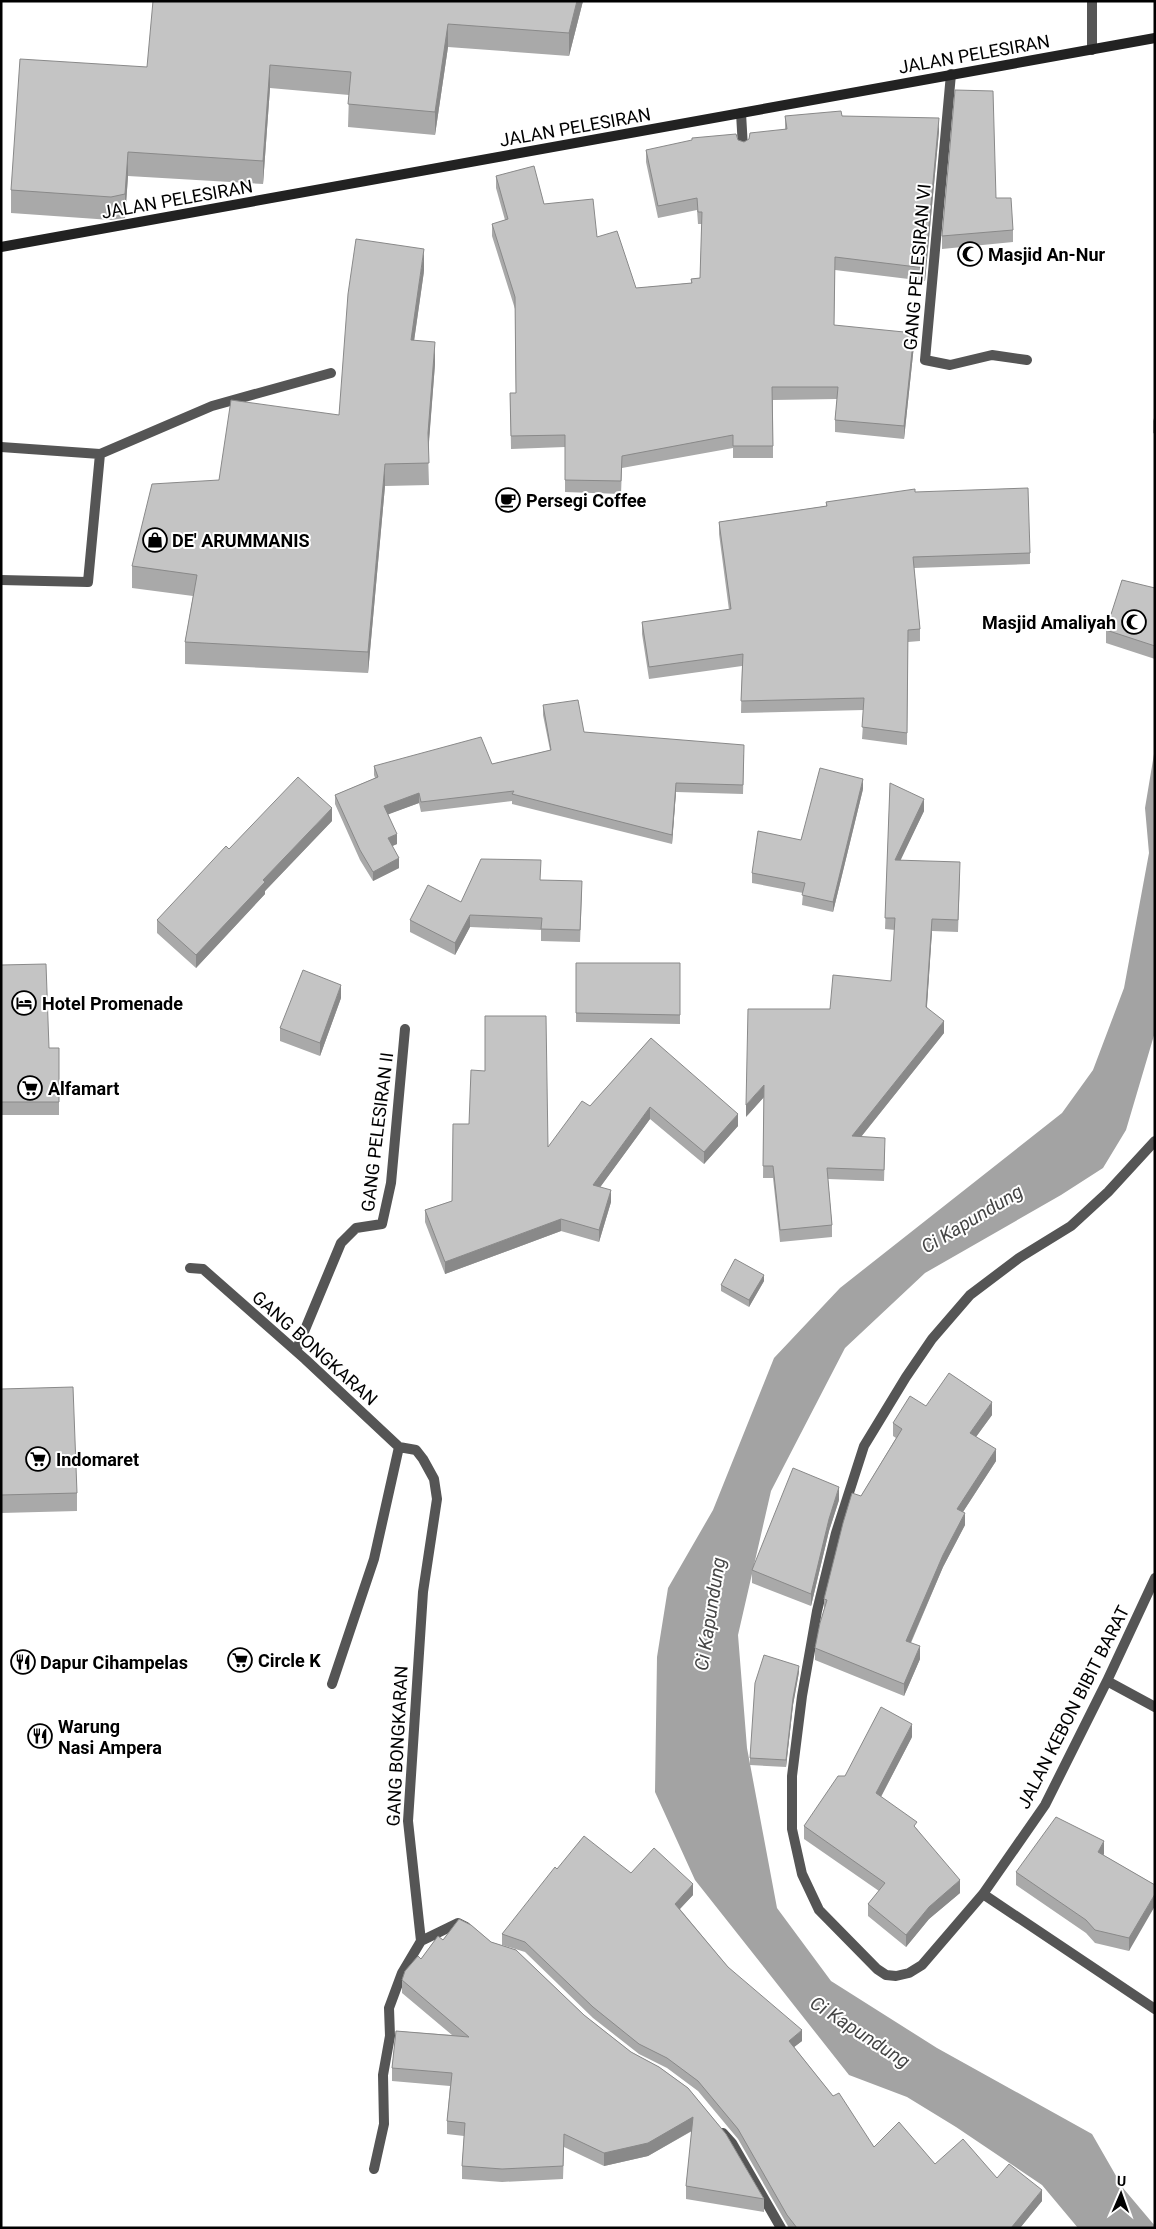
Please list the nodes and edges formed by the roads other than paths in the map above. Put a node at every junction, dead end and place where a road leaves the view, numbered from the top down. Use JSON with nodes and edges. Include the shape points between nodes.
{"nodes":[{"id":1,"x":1092,"y":1,"type":"edge"},
{"id":2,"x":1155,"y":38,"type":"edge"},
{"id":3,"x":1092,"y":50,"type":"junction"},
{"id":4,"x":951,"y":74,"type":"junction"},
{"id":5,"x":741,"y":113,"type":"junction"},
{"id":6,"x":743,"y":148,"type":"edge"},
{"id":7,"x":1,"y":247,"type":"edge"},
{"id":8,"x":1027,"y":360,"type":"dead end"},
{"id":9,"x":331,"y":373,"type":"dead end"},
{"id":10,"x":1,"y":447,"type":"edge"},
{"id":11,"x":100,"y":454,"type":"junction"},
{"id":12,"x":1,"y":580,"type":"edge"},
{"id":13,"x":405,"y":1029,"type":"dead end"},
{"id":14,"x":1155,"y":1141,"type":"edge"},
{"id":15,"x":190,"y":1268,"type":"dead end"},
{"id":16,"x":296,"y":1351,"type":"junction"},
{"id":17,"x":399,"y":1447,"type":"junction"},
{"id":18,"x":1155,"y":1578,"type":"edge"},
{"id":19,"x":1107,"y":1681,"type":"junction"},
{"id":20,"x":332,"y":1684,"type":"dead end"},
{"id":21,"x":1155,"y":1707,"type":"edge"},
{"id":22,"x":983,"y":1894,"type":"junction"},
{"id":23,"x":476,"y":1932,"type":"edge"},
{"id":24,"x":421,"y":1941,"type":"junction"},
{"id":25,"x":1155,"y":2009,"type":"edge"},
{"id":26,"x":719,"y":2127,"type":"edge"},
{"id":27,"x":374,"y":2169,"type":"dead end"},
{"id":28,"x":781,"y":2228,"type":"edge"}],
"edges":[{"from":1,"to":3,"type":"street"},
{"from":2,"to":3,"type":"street","name":"JALAN PELESIRAN"},
{"from":3,"to":4,"type":"street","name":"JALAN PELESIRAN"},
{"from":4,"to":5,"type":"street","name":"JALAN PELESIRAN"},
{"from":4,"to":8,"type":"street","name":"GANG PELESIRAN VI","via":[[924,360],[950,365],[992,355]]},
{"from":5,"to":6,"type":"street"},
{"from":5,"to":7,"type":"street","name":"JALAN PELESIRAN"},
{"from":9,"to":11,"type":"street","via":[[212,406]]},
{"from":10,"to":11,"type":"street"},
{"from":11,"to":12,"type":"street","via":[[88,582]]},
{"from":13,"to":16,"type":"street","name":"GANG PELESIRAN II","via":[[391,1183],[382,1224],[356,1228],[341,1243]]},
{"from":14,"to":22,"type":"street","name":"JALAN KEBON BIBIT BARAT","via":[[1071,1226],[1019,1258],[970,1295],[932,1339],[864,1446],[836,1533],[817,1611],[792,1776],[792,1829],[802,1874],[819,1910],[877,1969],[886,1975],[896,1976],[909,1973],[922,1964]]},
{"from":15,"to":16,"type":"street","name":"GANG BONGKARAN","via":[[202,1269]]},
{"from":16,"to":17,"type":"street","name":"GANG BONGKARAN"},
{"from":17,"to":20,"type":"street","via":[[374,1559]]},
{"from":17,"to":24,"type":"street","name":"GANG BONGKARAN","via":[[416,1450],[423,1459],[434,1479],[437,1499],[423,1592],[408,1821]]},
{"from":18,"to":19,"type":"street","name":"JALAN KEBON BIBIT BARAT"},
{"from":19,"to":21,"type":"street"},
{"from":19,"to":22,"type":"street","name":"JALAN KEBON BIBIT BARAT","via":[[1045,1805]]},
{"from":22,"to":25,"type":"street"},
{"from":23,"to":24,"type":"street","via":[[458,1923]]},
{"from":24,"to":27,"type":"street","via":[[402,1973],[389,2008],[390,2036],[383,2075],[384,2124]]},
{"from":26,"to":28,"type":"street","via":[[732,2143]]}]}
